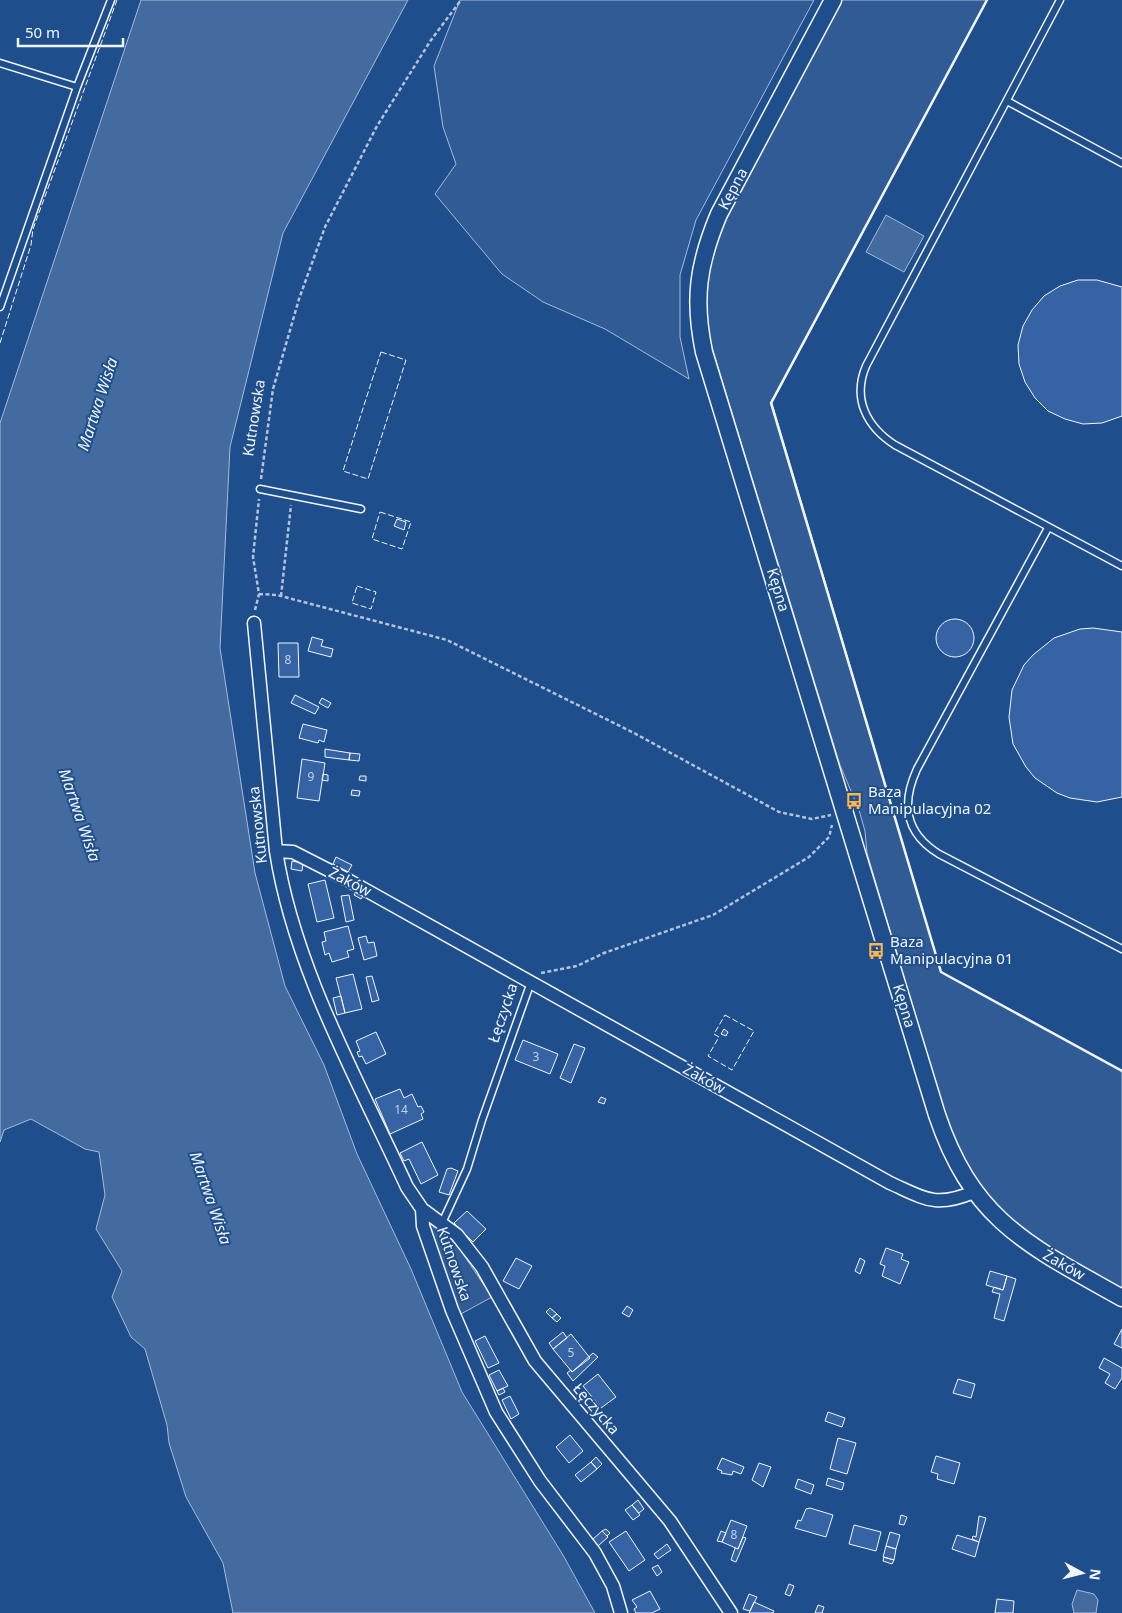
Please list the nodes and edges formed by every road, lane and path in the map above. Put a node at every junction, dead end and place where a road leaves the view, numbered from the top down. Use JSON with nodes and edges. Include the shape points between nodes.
{"nodes":[{"id":1,"x":111,"y":0,"type":"edge"},
{"id":2,"x":461,"y":0,"type":"edge"},
{"id":3,"x":833,"y":0,"type":"edge"},
{"id":4,"x":1060,"y":0,"type":"edge"},
{"id":5,"x":0,"y":63,"type":"edge"},
{"id":6,"x":77,"y":87,"type":"junction"},
{"id":7,"x":1006,"y":100,"type":"junction"},
{"id":8,"x":1122,"y":163,"type":"edge"},
{"id":9,"x":0,"y":307,"type":"edge"},
{"id":10,"x":260,"y":489,"type":"junction"},
{"id":11,"x":292,"y":496,"type":"junction"},
{"id":12,"x":361,"y":509,"type":"dead end"},
{"id":13,"x":1048,"y":528,"type":"junction"},
{"id":14,"x":1122,"y":566,"type":"edge"},
{"id":15,"x":258,"y":594,"type":"junction"},
{"id":16,"x":281,"y":596,"type":"junction"},
{"id":17,"x":254,"y":623,"type":"joint"},
{"id":18,"x":840,"y":814,"type":"junction"},
{"id":19,"x":276,"y":851,"type":"junction"},
{"id":20,"x":1122,"y":949,"type":"edge"},
{"id":21,"x":531,"y":982,"type":"junction"},
{"id":22,"x":974,"y":1192,"type":"junction"},
{"id":23,"x":422,"y":1209,"type":"junction"},
{"id":24,"x":442,"y":1223,"type":"junction"},
{"id":25,"x":1122,"y":1298,"type":"edge"},
{"id":26,"x":621,"y":1613,"type":"edge"},
{"id":27,"x":731,"y":1613,"type":"edge"}],
"edges":[{"from":1,"to":6,"type":"lane"},
{"from":2,"to":10,"type":"path","name":"Kutnowska","via":[[431,40],[377,126],[325,227],[299,299],[273,389]]},
{"from":3,"to":18,"type":"street","name":"Kępna","via":[[719,214],[706,245],[698,277],[697,301],[704,352]]},
{"from":4,"to":7,"type":"lane"},
{"from":5,"to":6,"type":"lane"},
{"from":6,"to":9,"type":"lane"},
{"from":7,"to":8,"type":"lane"},
{"from":7,"to":13,"type":"lane","via":[[866,366],[861,394],[869,420],[887,440]]},
{"from":10,"to":11,"type":"lane"},
{"from":10,"to":15,"type":"path","name":"Kutnowska","via":[[253,557]]},
{"from":11,"to":12,"type":"lane"},
{"from":11,"to":16,"type":"path"},
{"from":13,"to":14,"type":"lane"},
{"from":13,"to":20,"type":"lane","via":[[917,769],[908,796],[910,819],[919,839],[939,854]]},
{"from":15,"to":16,"type":"path"},
{"from":15,"to":17,"type":"path","name":"Kutnowska"},
{"from":16,"to":18,"type":"path","via":[[447,640],[634,733],[779,812],[812,818]]},
{"from":17,"to":19,"type":"street","name":"Kutnowska"},
{"from":18,"to":21,"type":"path","via":[[829,837],[809,857],[713,915],[604,953],[577,966],[539,974]]},
{"from":18,"to":22,"type":"street","name":"Kępna","via":[[937,1115],[957,1166]]},
{"from":19,"to":21,"type":"street","name":"Żaków","via":[[302,856]]},
{"from":19,"to":23,"type":"street","name":"Kutnowska","via":[[306,965],[403,1179]]},
{"from":21,"to":22,"type":"street","name":"Żaków","via":[[890,1183],[937,1202]]},
{"from":21,"to":24,"type":"lane","name":"Łęczycka","via":[[467,1169]]},
{"from":22,"to":25,"type":"street","name":"Żaków","via":[[999,1220],[1026,1242]]},
{"from":23,"to":24,"type":"street","name":"Łęczycka"},
{"from":23,"to":26,"type":"street","name":"Kutnowska","via":[[423,1226],[452,1310],[496,1412],[540,1481],[595,1553],[613,1586]]},
{"from":24,"to":27,"type":"street","name":"Łęczycka","via":[[457,1235],[482,1267],[536,1361],[670,1521]]}]}
